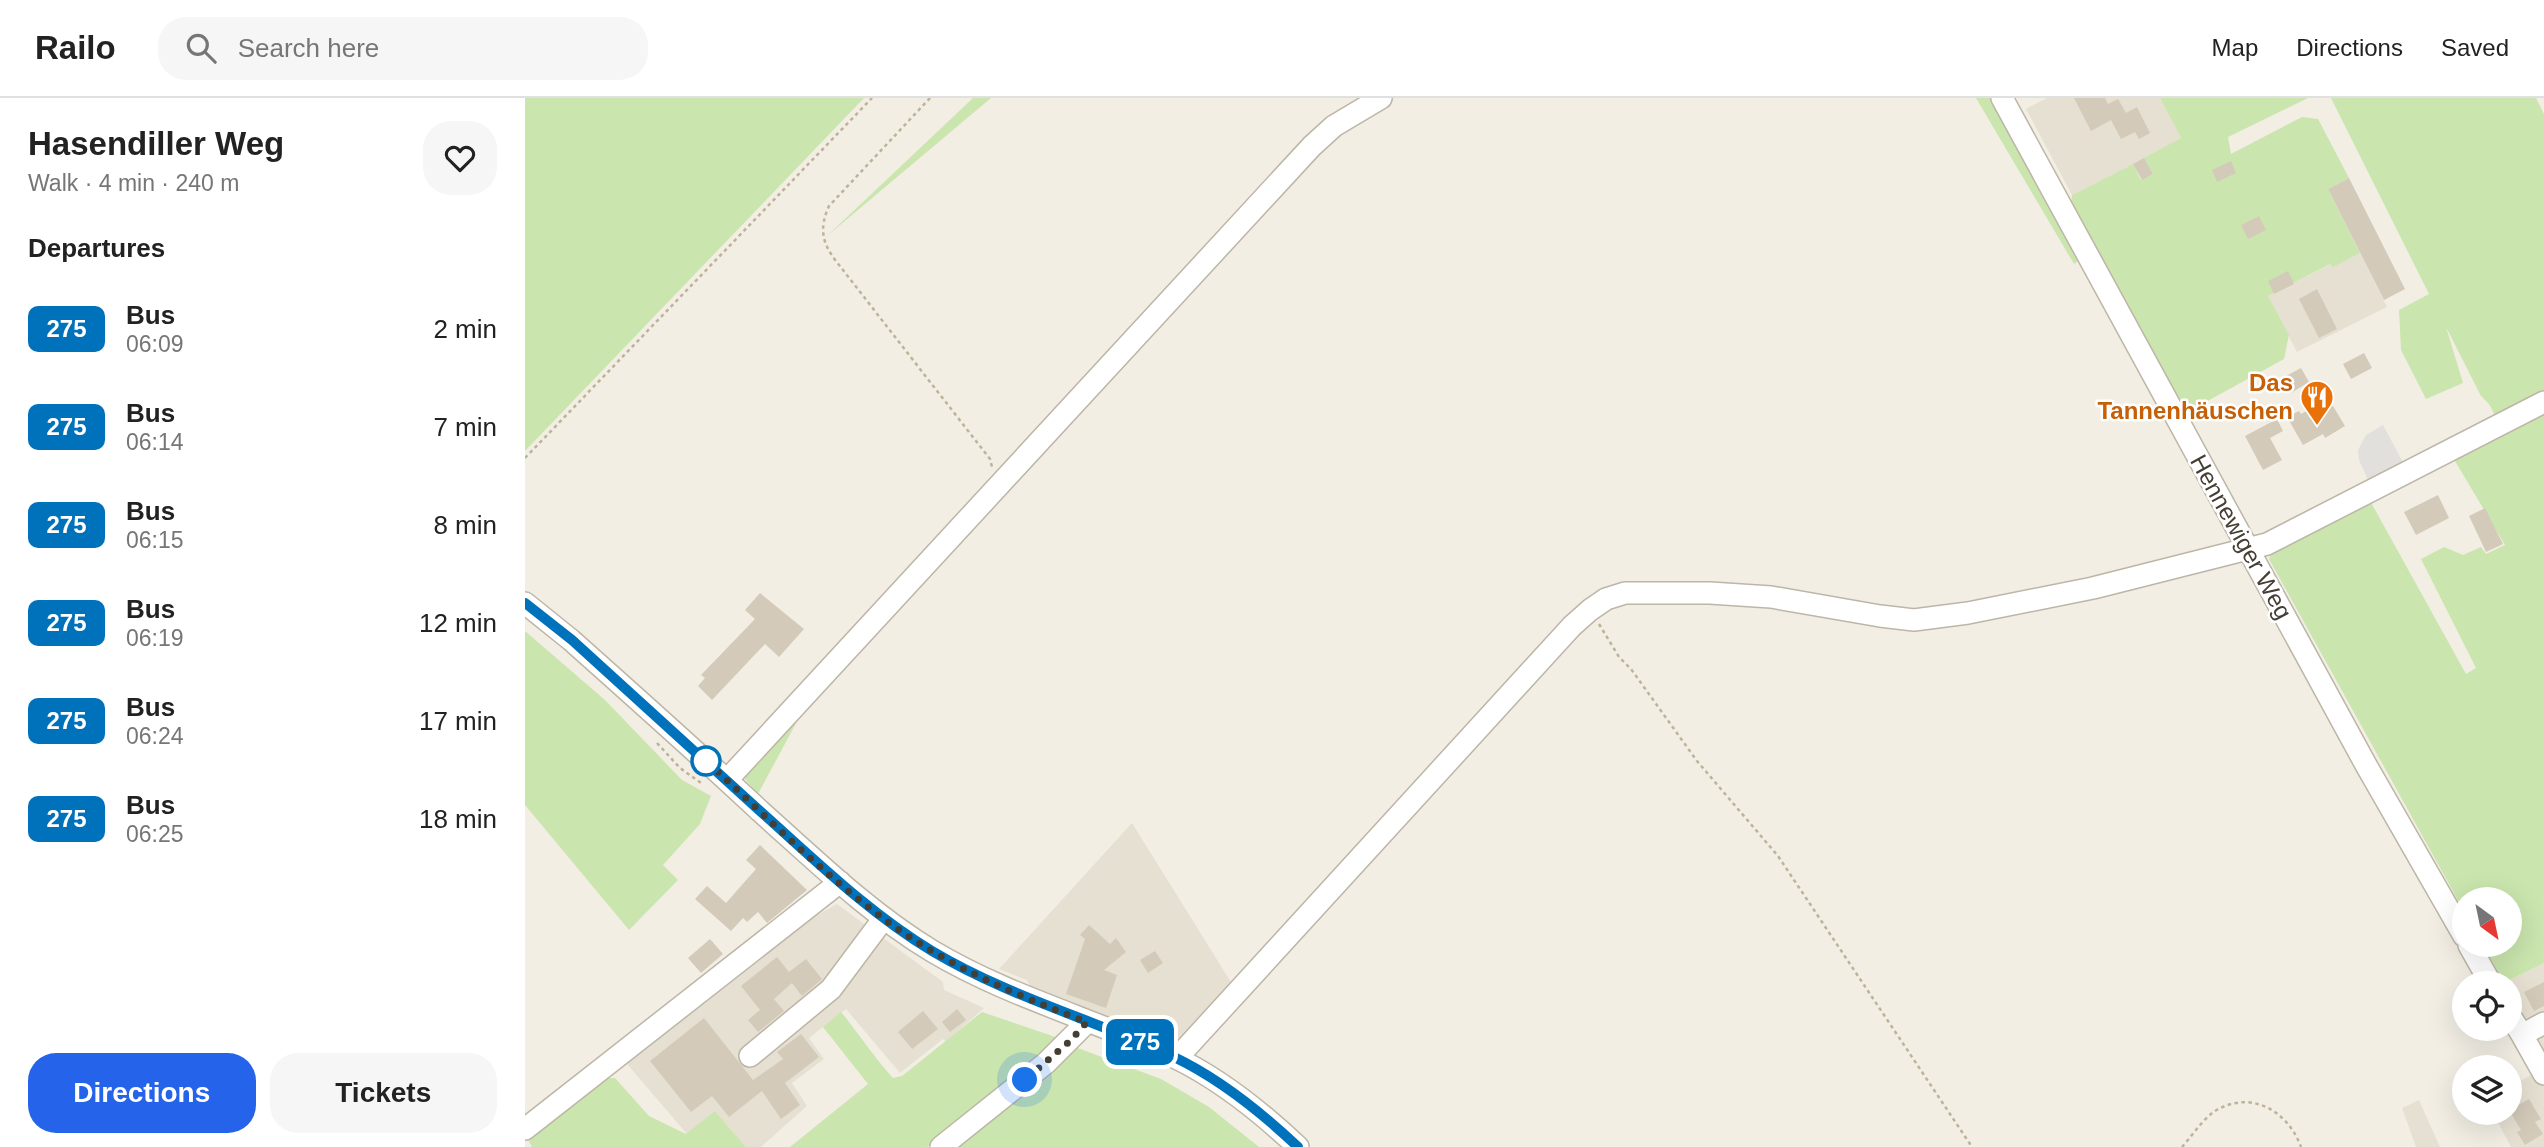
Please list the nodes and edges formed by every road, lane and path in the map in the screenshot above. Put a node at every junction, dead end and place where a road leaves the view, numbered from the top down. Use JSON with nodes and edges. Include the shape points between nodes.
{"nodes":[{"id":1,"x":872,"y":98,"type":"edge"},
{"id":2,"x":930,"y":98,"type":"edge"},
{"id":3,"x":1381,"y":98,"type":"edge"},
{"id":4,"x":2002,"y":98,"type":"edge"},
{"id":5,"x":2544,"y":402,"type":"edge"},
{"id":6,"x":525,"y":458,"type":"edge"},
{"id":7,"x":997,"y":486,"type":"junction"},
{"id":8,"x":2248,"y":551,"type":"junction"},
{"id":9,"x":527,"y":608,"type":"edge"},
{"id":10,"x":1590,"y":610,"type":"junction"},
{"id":11,"x":727,"y":780,"type":"junction"},
{"id":12,"x":840,"y":883,"type":"junction"},
{"id":13,"x":2452,"y":915,"type":"edge"},
{"id":14,"x":884,"y":918,"type":"junction"},
{"id":15,"x":1087,"y":1022,"type":"junction"},
{"id":16,"x":2544,"y":1023,"type":"edge"},
{"id":17,"x":2522,"y":1035,"type":"joint"},
{"id":18,"x":750,"y":1056,"type":"dead end"},
{"id":19,"x":1177,"y":1059,"type":"junction"},
{"id":20,"x":2544,"y":1074,"type":"edge"},
{"id":21,"x":525,"y":1129,"type":"edge"},
{"id":22,"x":941,"y":1147,"type":"edge"},
{"id":23,"x":1298,"y":1147,"type":"edge"},
{"id":24,"x":1972,"y":1147,"type":"edge"},
{"id":25,"x":2182,"y":1147,"type":"edge"},
{"id":26,"x":2301,"y":1147,"type":"edge"}],
"edges":[{"from":1,"to":6,"type":"path"},
{"from":2,"to":7,"type":"path","via":[[829,206],[823,237],[836,261],[990,459]]},
{"from":3,"to":7,"type":"street","via":[[1333,126],[1312,146]]},
{"from":4,"to":8,"type":"street","name":"Hennewiger Weg"},
{"from":5,"to":8,"type":"street"},
{"from":7,"to":11,"type":"street"},
{"from":8,"to":10,"type":"street","via":[[2093,588],[1914,620],[1770,597],[1710,593],[1625,593],[1606,598]]},
{"from":8,"to":13,"type":"street","name":"Hennewiger Weg"},
{"from":9,"to":11,"type":"street","via":[[572,640]]},
{"from":10,"to":19,"type":"street"},
{"from":10,"to":24,"type":"path","via":[[1619,657],[1697,761],[1778,856]]},
{"from":11,"to":12,"type":"street"},
{"from":12,"to":14,"type":"street"},
{"from":12,"to":21,"type":"street"},
{"from":14,"to":15,"type":"street","via":[[979,976]]},
{"from":14,"to":18,"type":"street","via":[[831,989]]},
{"from":15,"to":19,"type":"street"},
{"from":15,"to":22,"type":"street","via":[[1046,1063]]},
{"from":16,"to":17,"type":"street"},
{"from":17,"to":20,"type":"street"},
{"from":19,"to":23,"type":"street","via":[[1241,1099]]},
{"from":25,"to":26,"type":"path","via":[[2215,1112],[2245,1102],[2275,1110]]}]}
